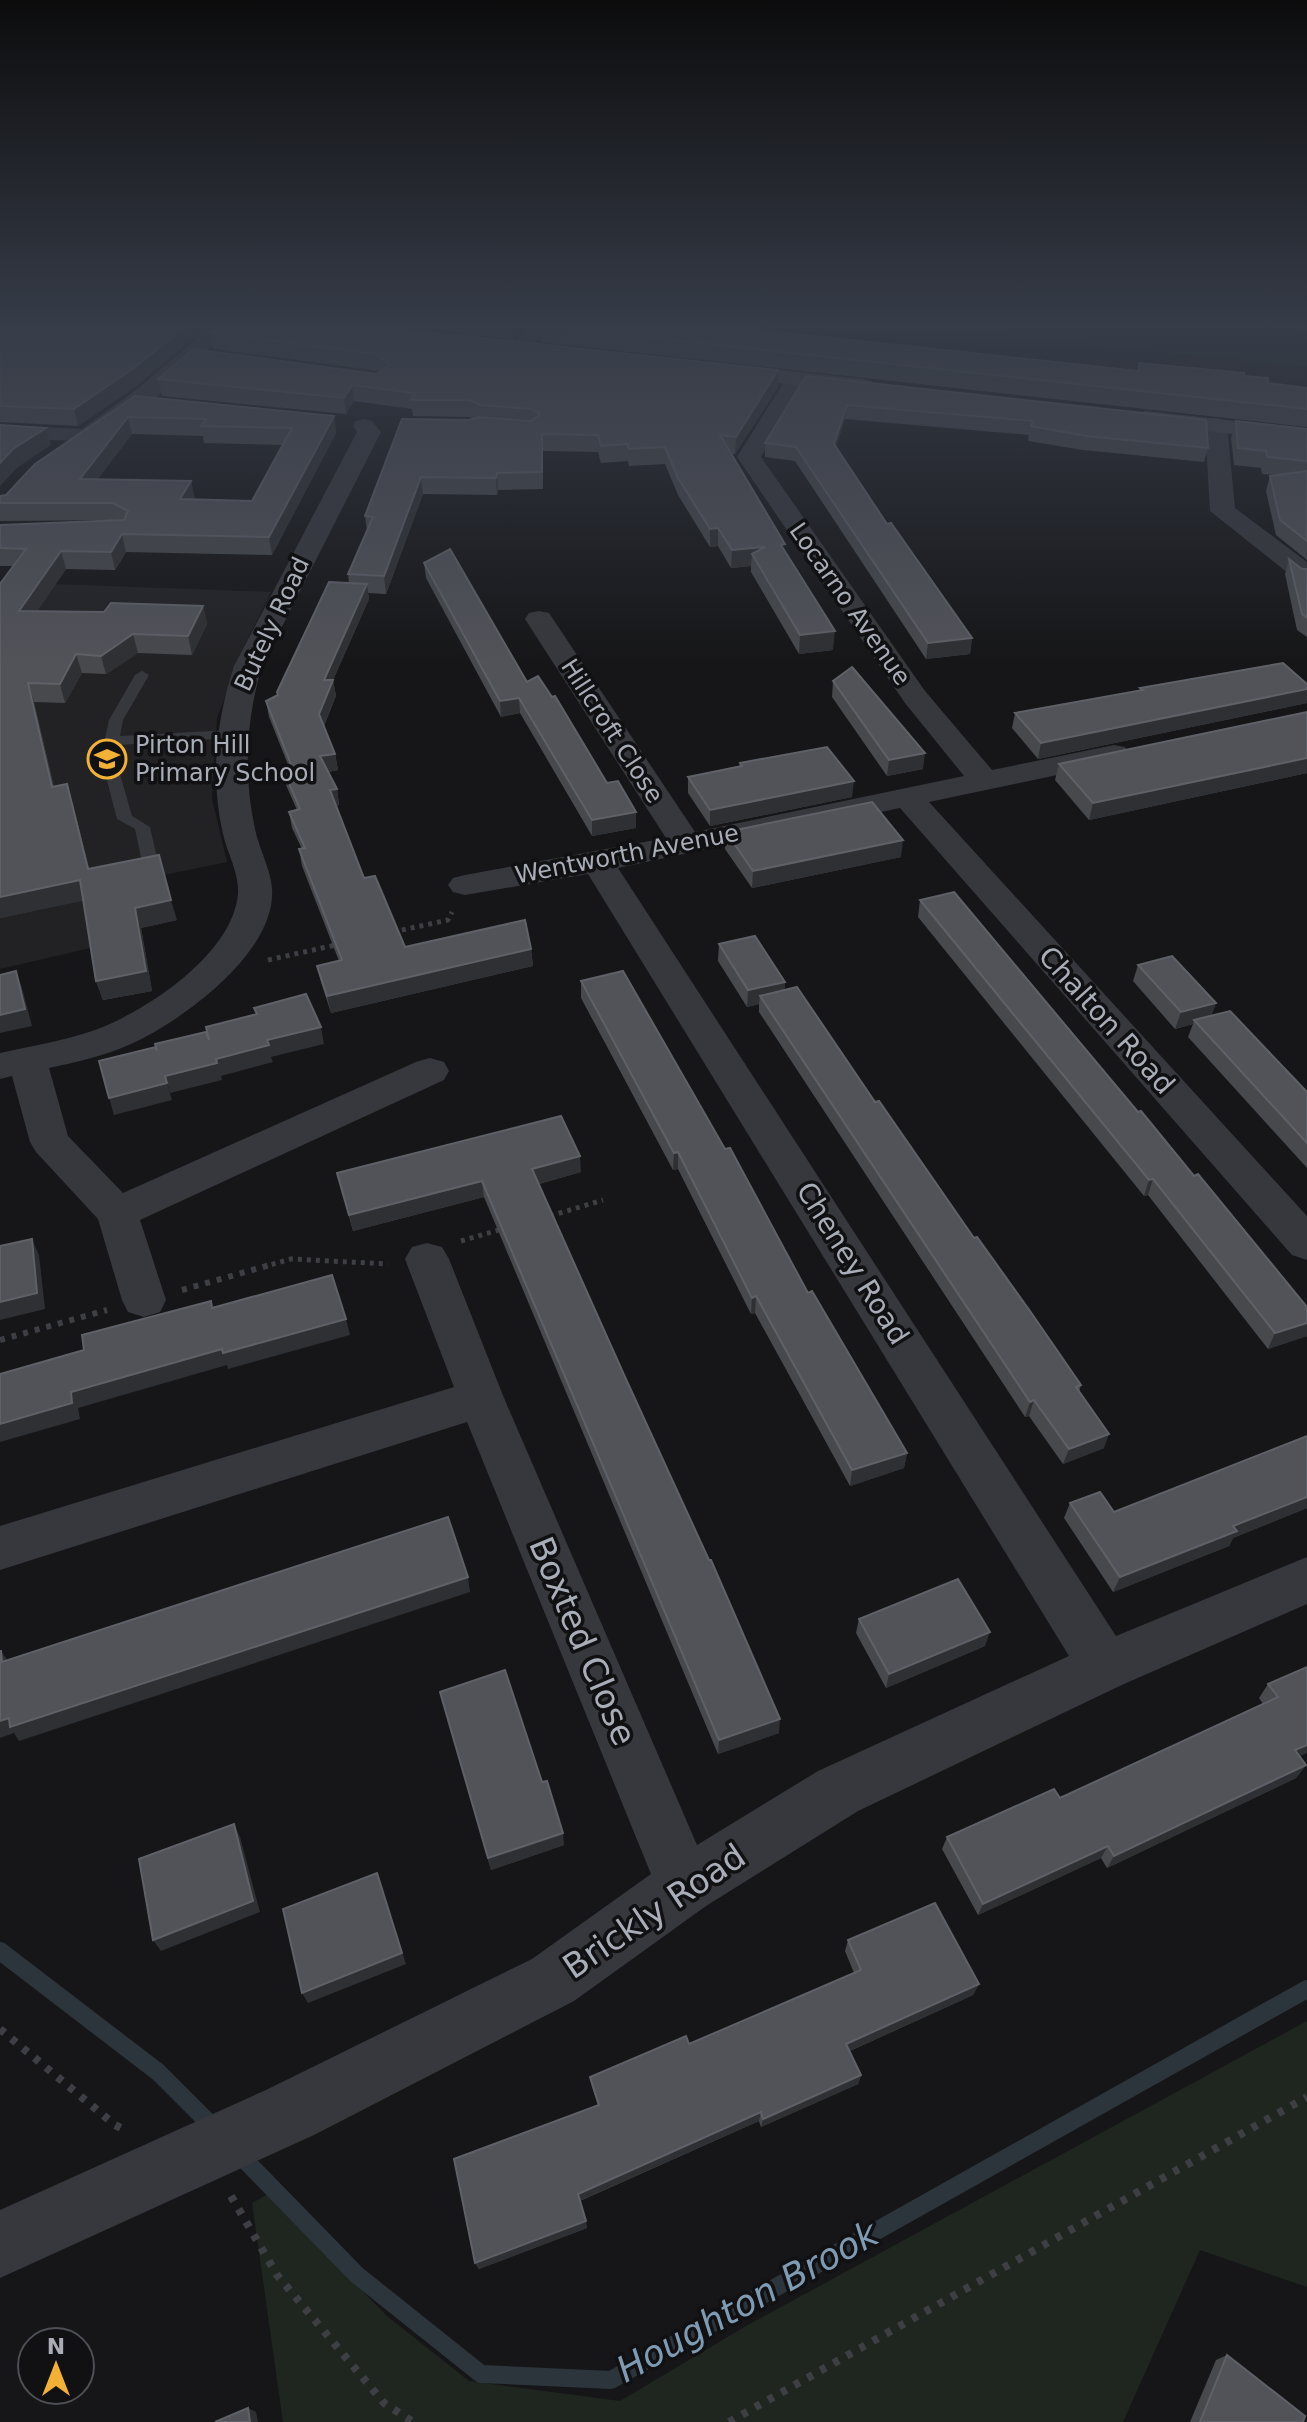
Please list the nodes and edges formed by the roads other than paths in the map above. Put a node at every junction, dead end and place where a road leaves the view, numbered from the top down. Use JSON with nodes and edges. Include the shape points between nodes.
{"nodes":[{"id":1,"x":80,"y":438,"type":"edge"},
{"id":2,"x":366,"y":438,"type":"edge"},
{"id":3,"x":761,"y":438,"type":"edge"},
{"id":4,"x":1217,"y":438,"type":"edge"},
{"id":5,"x":51,"y":459,"type":"edge"},
{"id":6,"x":1307,"y":575,"type":"edge"},
{"id":7,"x":539,"y":619,"type":"dead end"},
{"id":8,"x":142,"y":675,"type":"dead end"},
{"id":9,"x":230,"y":734,"type":"junction"},
{"id":10,"x":111,"y":741,"type":"junction"},
{"id":11,"x":1138,"y":749,"type":"edge"},
{"id":12,"x":984,"y":780,"type":"junction"},
{"id":13,"x":907,"y":797,"type":"junction"},
{"id":14,"x":685,"y":842,"type":"junction"},
{"id":15,"x":150,"y":862,"type":"edge"},
{"id":16,"x":598,"y":862,"type":"junction"},
{"id":17,"x":465,"y":885,"type":"road end"},
{"id":18,"x":14,"y":1063,"type":"edge"},
{"id":19,"x":430,"y":1071,"type":"dead end"},
{"id":20,"x":117,"y":1213,"type":"junction"},
{"id":21,"x":1307,"y":1244,"type":"edge"},
{"id":22,"x":427,"y":1259,"type":"road end"},
{"id":23,"x":144,"y":1300,"type":"road end"},
{"id":24,"x":481,"y":1398,"type":"junction"},
{"id":25,"x":0,"y":1548,"type":"edge"},
{"id":26,"x":1307,"y":1580,"type":"edge"},
{"id":27,"x":1105,"y":1666,"type":"junction"},
{"id":28,"x":685,"y":1885,"type":"junction"},
{"id":29,"x":0,"y":2244,"type":"edge"}],
"edges":[{"from":1,"to":5,"type":"street"},
{"from":2,"to":9,"type":"street","name":"Butely Road","via":[[248,666]]},
{"from":3,"to":12,"type":"street","name":"Locarno Avenue","via":[[749,457],[915,697]]},
{"from":4,"to":6,"type":"street","via":[[1223,511]]},
{"from":7,"to":14,"type":"street","name":"Hillcroft Close"},
{"from":8,"to":10,"type":"lane","via":[[116,720]]},
{"from":9,"to":10,"type":"lane"},
{"from":9,"to":18,"type":"street","name":"Butely Road","via":[[234,810],[255,891],[250,920],[225,958],[178,999],[116,1036]]},
{"from":10,"to":15,"type":"lane","via":[[108,757],[125,819],[142,827]]},
{"from":11,"to":12,"type":"street","name":"Wentworth Avenue"},
{"from":12,"to":13,"type":"street","name":"Wentworth Avenue"},
{"from":13,"to":14,"type":"street","name":"Wentworth Avenue"},
{"from":13,"to":21,"type":"street","name":"Chalton Road"},
{"from":14,"to":16,"type":"street","name":"Wentworth Avenue"},
{"from":16,"to":17,"type":"street","name":"Wentworth Avenue"},
{"from":16,"to":27,"type":"street","name":"Cheney Road"},
{"from":18,"to":20,"type":"street","via":[[50,1142]]},
{"from":19,"to":20,"type":"street"},
{"from":20,"to":23,"type":"street"},
{"from":22,"to":24,"type":"street","name":"Boxted Close"},
{"from":24,"to":25,"type":"street"},
{"from":24,"to":28,"type":"street","name":"Boxted Close"},
{"from":26,"to":27,"type":"street","name":"Brickly Road"},
{"from":27,"to":28,"type":"street","name":"Brickly Road","via":[[838,1791]]},
{"from":28,"to":29,"type":"street","name":"Brickly Road","via":[[553,1980],[291,2112]]}]}
